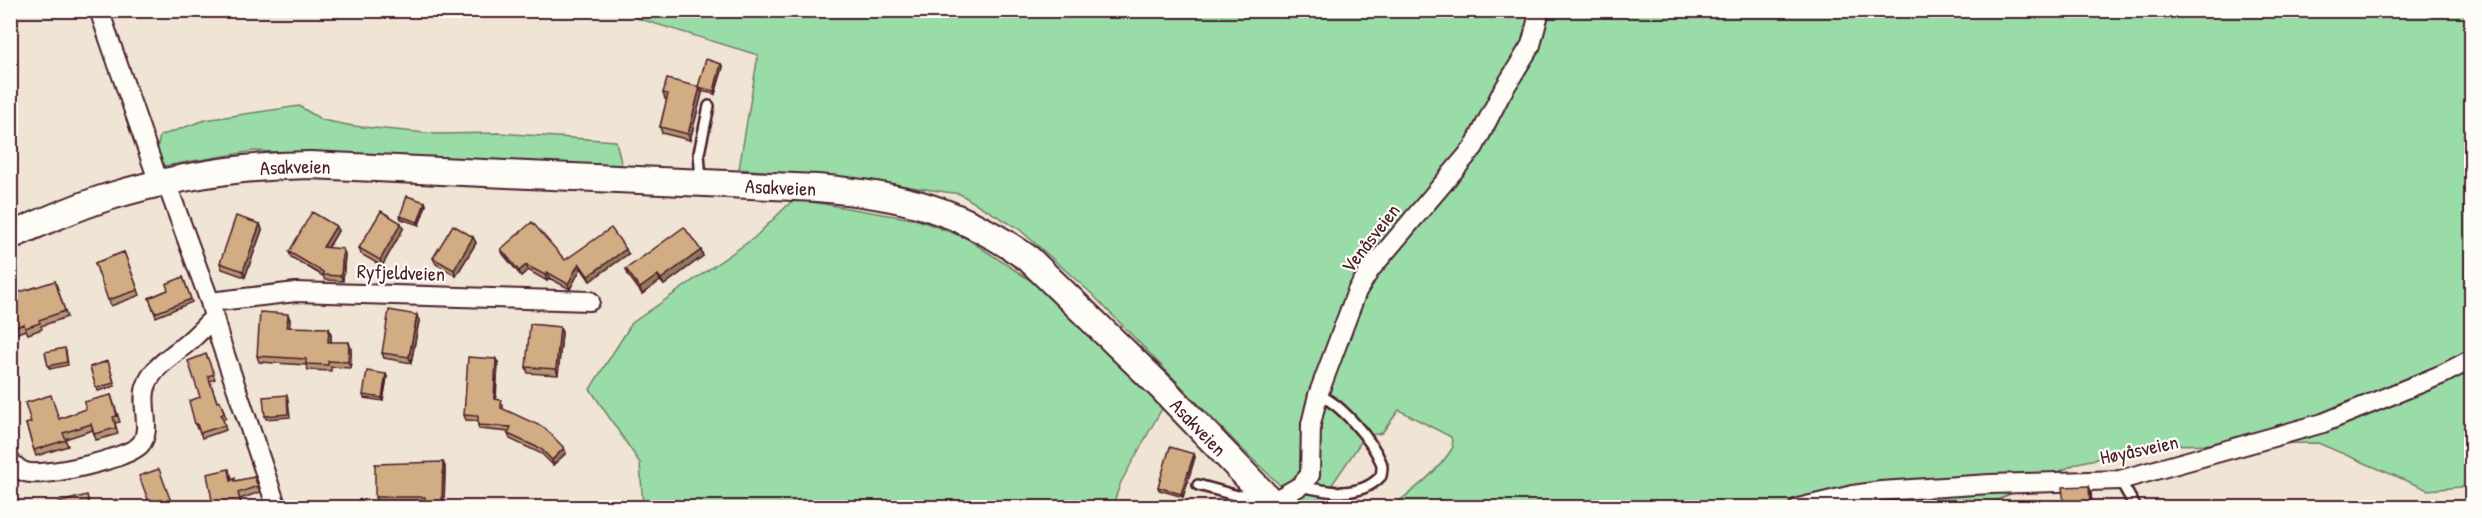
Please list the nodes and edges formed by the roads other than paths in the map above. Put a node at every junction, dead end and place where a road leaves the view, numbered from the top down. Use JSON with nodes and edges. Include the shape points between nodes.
{"nodes":[{"id":1,"x":99,"y":10,"type":"edge"},
{"id":2,"x":1540,"y":10,"type":"edge"},
{"id":3,"x":709,"y":106,"type":"dead end"},
{"id":4,"x":162,"y":182,"type":"junction"},
{"id":5,"x":701,"y":184,"type":"junction"},
{"id":6,"x":10,"y":236,"type":"edge"},
{"id":7,"x":590,"y":301,"type":"dead end"},
{"id":8,"x":212,"y":310,"type":"junction"},
{"id":9,"x":2472,"y":359,"type":"edge"},
{"id":10,"x":1318,"y":395,"type":"junction"},
{"id":11,"x":10,"y":462,"type":"edge"},
{"id":12,"x":2120,"y":480,"type":"junction"},
{"id":13,"x":1198,"y":485,"type":"dead end"},
{"id":14,"x":1300,"y":486,"type":"junction"},
{"id":15,"x":1270,"y":500,"type":"edge"},
{"id":16,"x":277,"y":507,"type":"edge"},
{"id":17,"x":1798,"y":507,"type":"edge"},
{"id":18,"x":2136,"y":507,"type":"edge"}],
"edges":[{"from":1,"to":4,"type":"street"},
{"from":2,"to":10,"type":"street","name":"Venåsveien","via":[[1531,45],[1474,147],[1370,270],[1357,291]]},
{"from":3,"to":5,"type":"lane","via":[[699,153]]},
{"from":4,"to":5,"type":"main road","name":"Asakveien","via":[[240,167],[310,165]]},
{"from":4,"to":6,"type":"main road","name":"Asakveien","via":[[106,197]]},
{"from":4,"to":8,"type":"street"},
{"from":5,"to":15,"type":"main road","name":"Asakveien","via":[[817,188],[888,196],[943,211],[1007,243],[1049,277]]},
{"from":7,"to":8,"type":"street","name":"Ryfjeldveien","via":[[296,292]]},
{"from":8,"to":11,"type":"street","via":[[187,344],[158,366],[146,386],[146,432],[133,451],[81,467],[35,474]]},
{"from":8,"to":16,"type":"street"},
{"from":9,"to":12,"type":"street","name":"Høyåsveien","via":[[2323,423]]},
{"from":10,"to":14,"type":"street","name":"Venåsveien","via":[[1311,424],[1310,475]]},
{"from":10,"to":14,"type":"lane","via":[[1330,398],[1365,436],[1382,464],[1381,476],[1376,482],[1346,492]]},
{"from":12,"to":17,"type":"street","name":"Høyåsveien","via":[[1881,491]]},
{"from":12,"to":18,"type":"lane"},
{"from":13,"to":15,"type":"lane"},
{"from":14,"to":15,"type":"street"}]}
